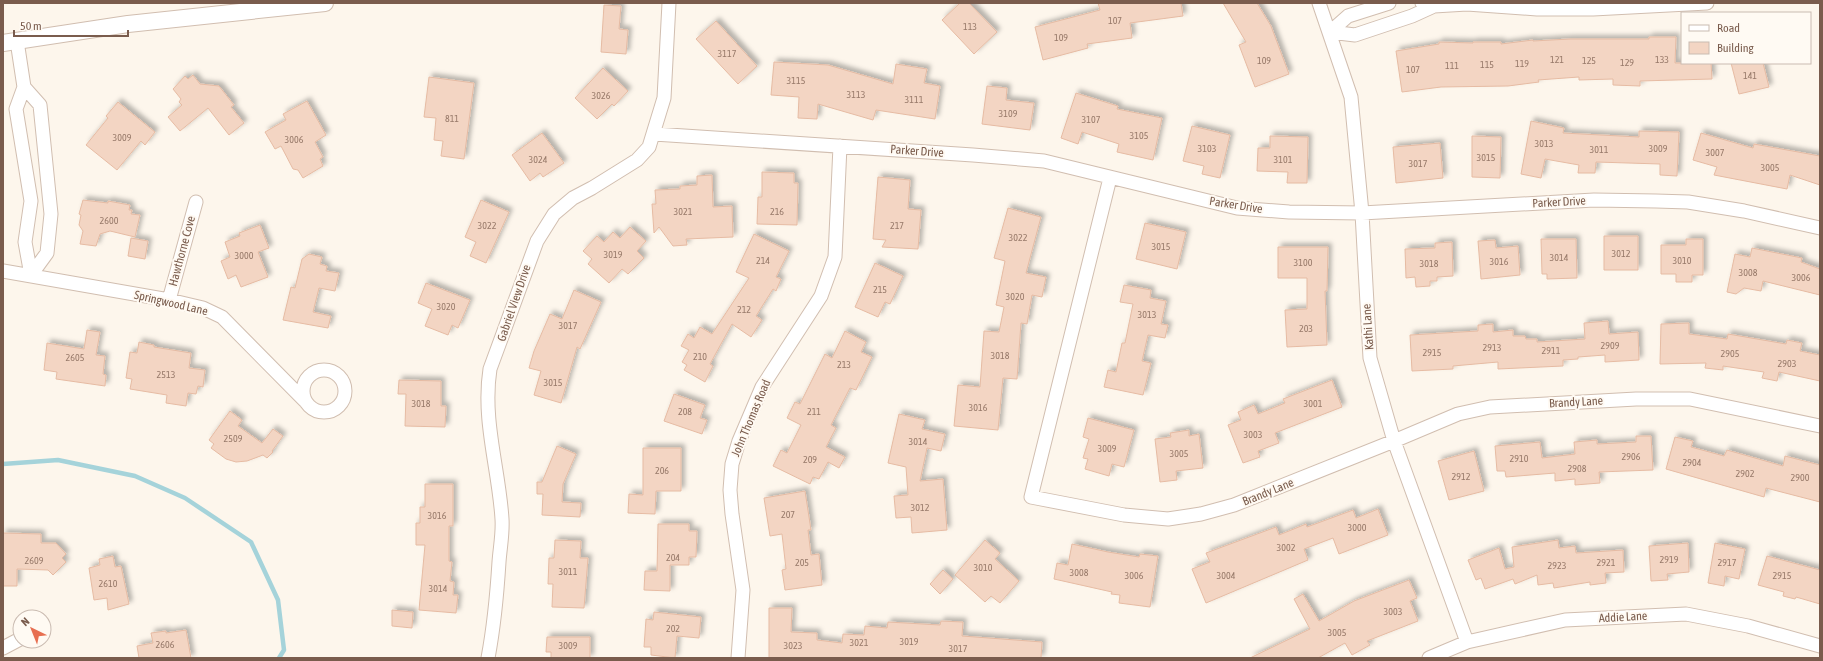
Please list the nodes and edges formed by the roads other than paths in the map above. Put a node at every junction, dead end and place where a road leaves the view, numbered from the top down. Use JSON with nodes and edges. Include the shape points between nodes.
{"nodes":[{"id":1,"x":325,"y":3,"type":"edge"},
{"id":2,"x":669,"y":3,"type":"edge"},
{"id":3,"x":1319,"y":3,"type":"edge"},
{"id":4,"x":1389,"y":3,"type":"edge"},
{"id":5,"x":1707,"y":3,"type":"edge"},
{"id":6,"x":1428,"y":4,"type":"edge"},
{"id":7,"x":1330,"y":32,"type":"junction"},
{"id":8,"x":10,"y":42,"type":"edge"},
{"id":9,"x":24,"y":87,"type":"junction"},
{"id":10,"x":654,"y":134,"type":"junction"},
{"id":11,"x":840,"y":146,"type":"junction"},
{"id":12,"x":1110,"y":178,"type":"junction"},
{"id":13,"x":196,"y":202,"type":"dead end"},
{"id":14,"x":1362,"y":212,"type":"junction"},
{"id":15,"x":1820,"y":228,"type":"edge"},
{"id":16,"x":3,"y":271,"type":"edge"},
{"id":17,"x":30,"y":275,"type":"junction"},
{"id":18,"x":169,"y":300,"type":"junction"},
{"id":19,"x":305,"y":401,"type":"dead end"},
{"id":20,"x":1820,"y":426,"type":"edge"},
{"id":21,"x":1394,"y":441,"type":"junction"},
{"id":22,"x":1467,"y":642,"type":"junction"},
{"id":23,"x":12,"y":643,"type":"edge"},
{"id":24,"x":1820,"y":646,"type":"edge"},
{"id":25,"x":3,"y":648,"type":"edge"},
{"id":26,"x":488,"y":658,"type":"edge"},
{"id":27,"x":738,"y":658,"type":"edge"},
{"id":28,"x":1429,"y":658,"type":"edge"}],
"edges":[{"from":1,"to":8,"type":"street","via":[[128,24]]},
{"from":2,"to":10,"type":"street","name":"Gabriel View Drive","via":[[664,98]]},
{"from":3,"to":7,"type":"street","name":"Kathi Lane"},
{"from":4,"to":7,"type":"street","via":[[1348,16]]},
{"from":5,"to":6,"type":"street","via":[[1585,9]]},
{"from":6,"to":7,"type":"street","via":[[1412,16],[1356,35]]},
{"from":7,"to":14,"type":"street","name":"Kathi Lane","via":[[1351,97]]},
{"from":8,"to":9,"type":"street"},
{"from":9,"to":17,"type":"street","via":[[16,109],[31,201],[25,242]]},
{"from":9,"to":17,"type":"street","via":[[40,105],[51,214],[47,253]]},
{"from":10,"to":11,"type":"street","name":"Parker Drive"},
{"from":10,"to":26,"type":"street","name":"Gabriel View Drive","via":[[649,147],[637,160],[573,198],[554,214],[537,240],[490,369],[490,444],[502,521],[495,623]]},
{"from":11,"to":12,"type":"street","name":"Parker Drive","via":[[1044,161]]},
{"from":11,"to":27,"type":"street","name":"John Thomas Road","via":[[835,257],[821,296],[762,387],[732,464],[732,514],[743,590]]},
{"from":12,"to":14,"type":"street","name":"Parker Drive","via":[[1237,208],[1289,212]]},
{"from":12,"to":21,"type":"street","name":"Brandy Lane","via":[[1031,497],[1124,515],[1168,519],[1201,514],[1234,505]]},
{"from":13,"to":18,"type":"street","name":"Hawthorne Cove"},
{"from":14,"to":15,"type":"street","name":"Parker Drive","via":[[1594,200],[1656,201],[1722,207]]},
{"from":14,"to":21,"type":"street","name":"Kathi Lane","via":[[1370,358]]},
{"from":16,"to":17,"type":"street","name":"Springwood Lane"},
{"from":17,"to":18,"type":"street","name":"Springwood Lane"},
{"from":18,"to":19,"type":"street","name":"Springwood Lane","via":[[203,308],[222,317]]},
{"from":20,"to":21,"type":"street","name":"Brandy Lane","via":[[1690,399],[1636,399],[1490,407],[1458,414]]},
{"from":21,"to":22,"type":"street","name":"Kathi Lane"},
{"from":22,"to":24,"type":"street","name":"Addie Lane","via":[[1565,620],[1686,614],[1748,626]]},
{"from":22,"to":28,"type":"street","name":"Addie Lane"},
{"from":23,"to":25,"type":"street"}]}
